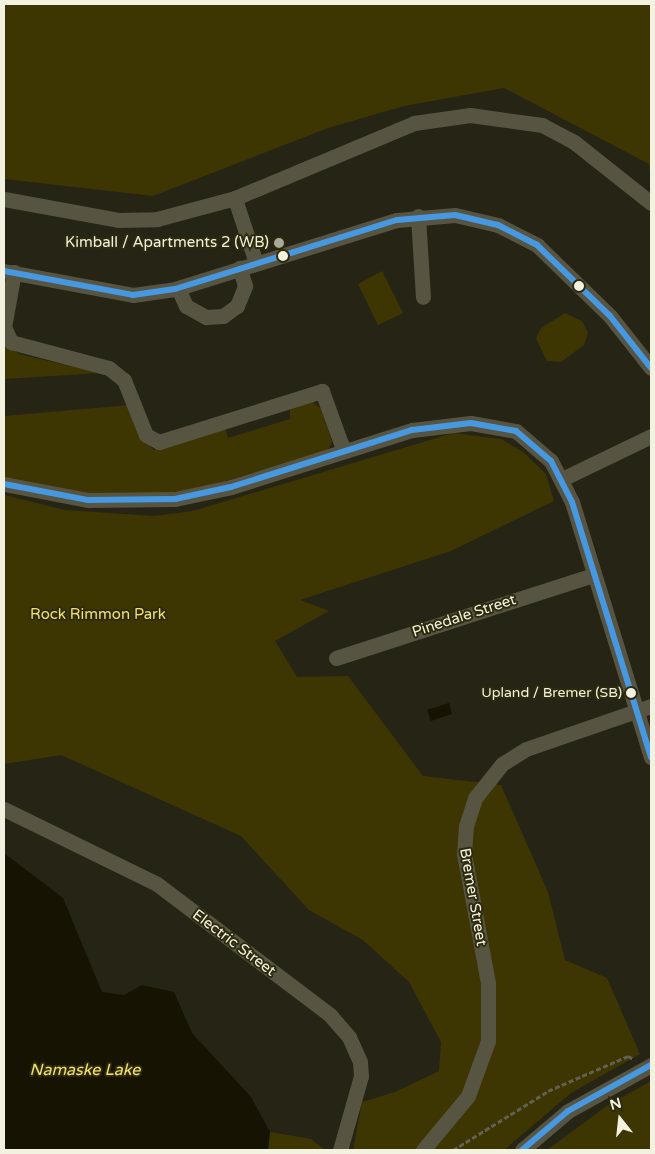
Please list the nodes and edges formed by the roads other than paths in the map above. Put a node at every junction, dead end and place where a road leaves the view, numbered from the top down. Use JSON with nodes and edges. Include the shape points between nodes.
{"nodes":[{"id":1,"x":4,"y":199,"type":"edge"},
{"id":2,"x":235,"y":199,"type":"junction"},
{"id":3,"x":651,"y":203,"type":"edge"},
{"id":4,"x":418,"y":216,"type":"junction"},
{"id":5,"x":256,"y":263,"type":"junction"},
{"id":6,"x":240,"y":268,"type":"junction"},
{"id":7,"x":9,"y":272,"type":"edge"},
{"id":8,"x":178,"y":288,"type":"junction"},
{"id":9,"x":423,"y":297,"type":"dead end"},
{"id":10,"x":651,"y":368,"type":"edge"},
{"id":11,"x":651,"y":436,"type":"edge"},
{"id":12,"x":343,"y":450,"type":"junction"},
{"id":13,"x":562,"y":479,"type":"junction"},
{"id":14,"x":4,"y":484,"type":"edge"},
{"id":15,"x":593,"y":575,"type":"junction"},
{"id":16,"x":336,"y":658,"type":"dead end"},
{"id":17,"x":651,"y":706,"type":"edge"},
{"id":18,"x":636,"y":711,"type":"junction"},
{"id":19,"x":651,"y":757,"type":"edge"},
{"id":20,"x":4,"y":809,"type":"edge"},
{"id":21,"x":651,"y":1064,"type":"edge"},
{"id":22,"x":340,"y":1150,"type":"edge"},
{"id":23,"x":423,"y":1150,"type":"edge"},
{"id":24,"x":522,"y":1150,"type":"edge"}],
"edges":[{"from":1,"to":2,"type":"street","via":[[138,220]]},
{"from":2,"to":3,"type":"street","via":[[414,123],[470,115],[542,125],[574,142]]},
{"from":2,"to":5,"type":"street"},
{"from":4,"to":5,"type":"street"},
{"from":4,"to":9,"type":"street"},
{"from":4,"to":10,"type":"street","via":[[470,217],[498,225],[537,245],[610,316]]},
{"from":5,"to":6,"type":"street"},
{"from":6,"to":8,"type":"street"},
{"from":6,"to":8,"type":"street","via":[[246,286],[238,306],[223,316],[206,317],[186,306]]},
{"from":7,"to":8,"type":"street","via":[[118,294]]},
{"from":7,"to":12,"type":"street","via":[[4,327],[12,342],[109,368],[124,380],[146,435],[159,442],[322,391]]},
{"from":11,"to":13,"type":"street"},
{"from":12,"to":13,"type":"street","via":[[432,426],[486,424],[530,439]]},
{"from":12,"to":14,"type":"street","via":[[231,487],[175,499],[88,500]]},
{"from":13,"to":15,"type":"street"},
{"from":15,"to":16,"type":"street","name":"Pinedale Street"},
{"from":15,"to":18,"type":"street"},
{"from":17,"to":18,"type":"street","name":"Bremer Street"},
{"from":18,"to":19,"type":"street"},
{"from":18,"to":23,"type":"street","name":"Bremer Street","via":[[514,756],[492,774],[474,798],[466,826],[464,854],[488,983],[488,1041],[468,1096]]},
{"from":20,"to":22,"type":"street","name":"Electric Street","via":[[157,884],[330,1015],[349,1037],[360,1062],[361,1076]]},
{"from":21,"to":24,"type":"street","via":[[568,1111]]}]}
